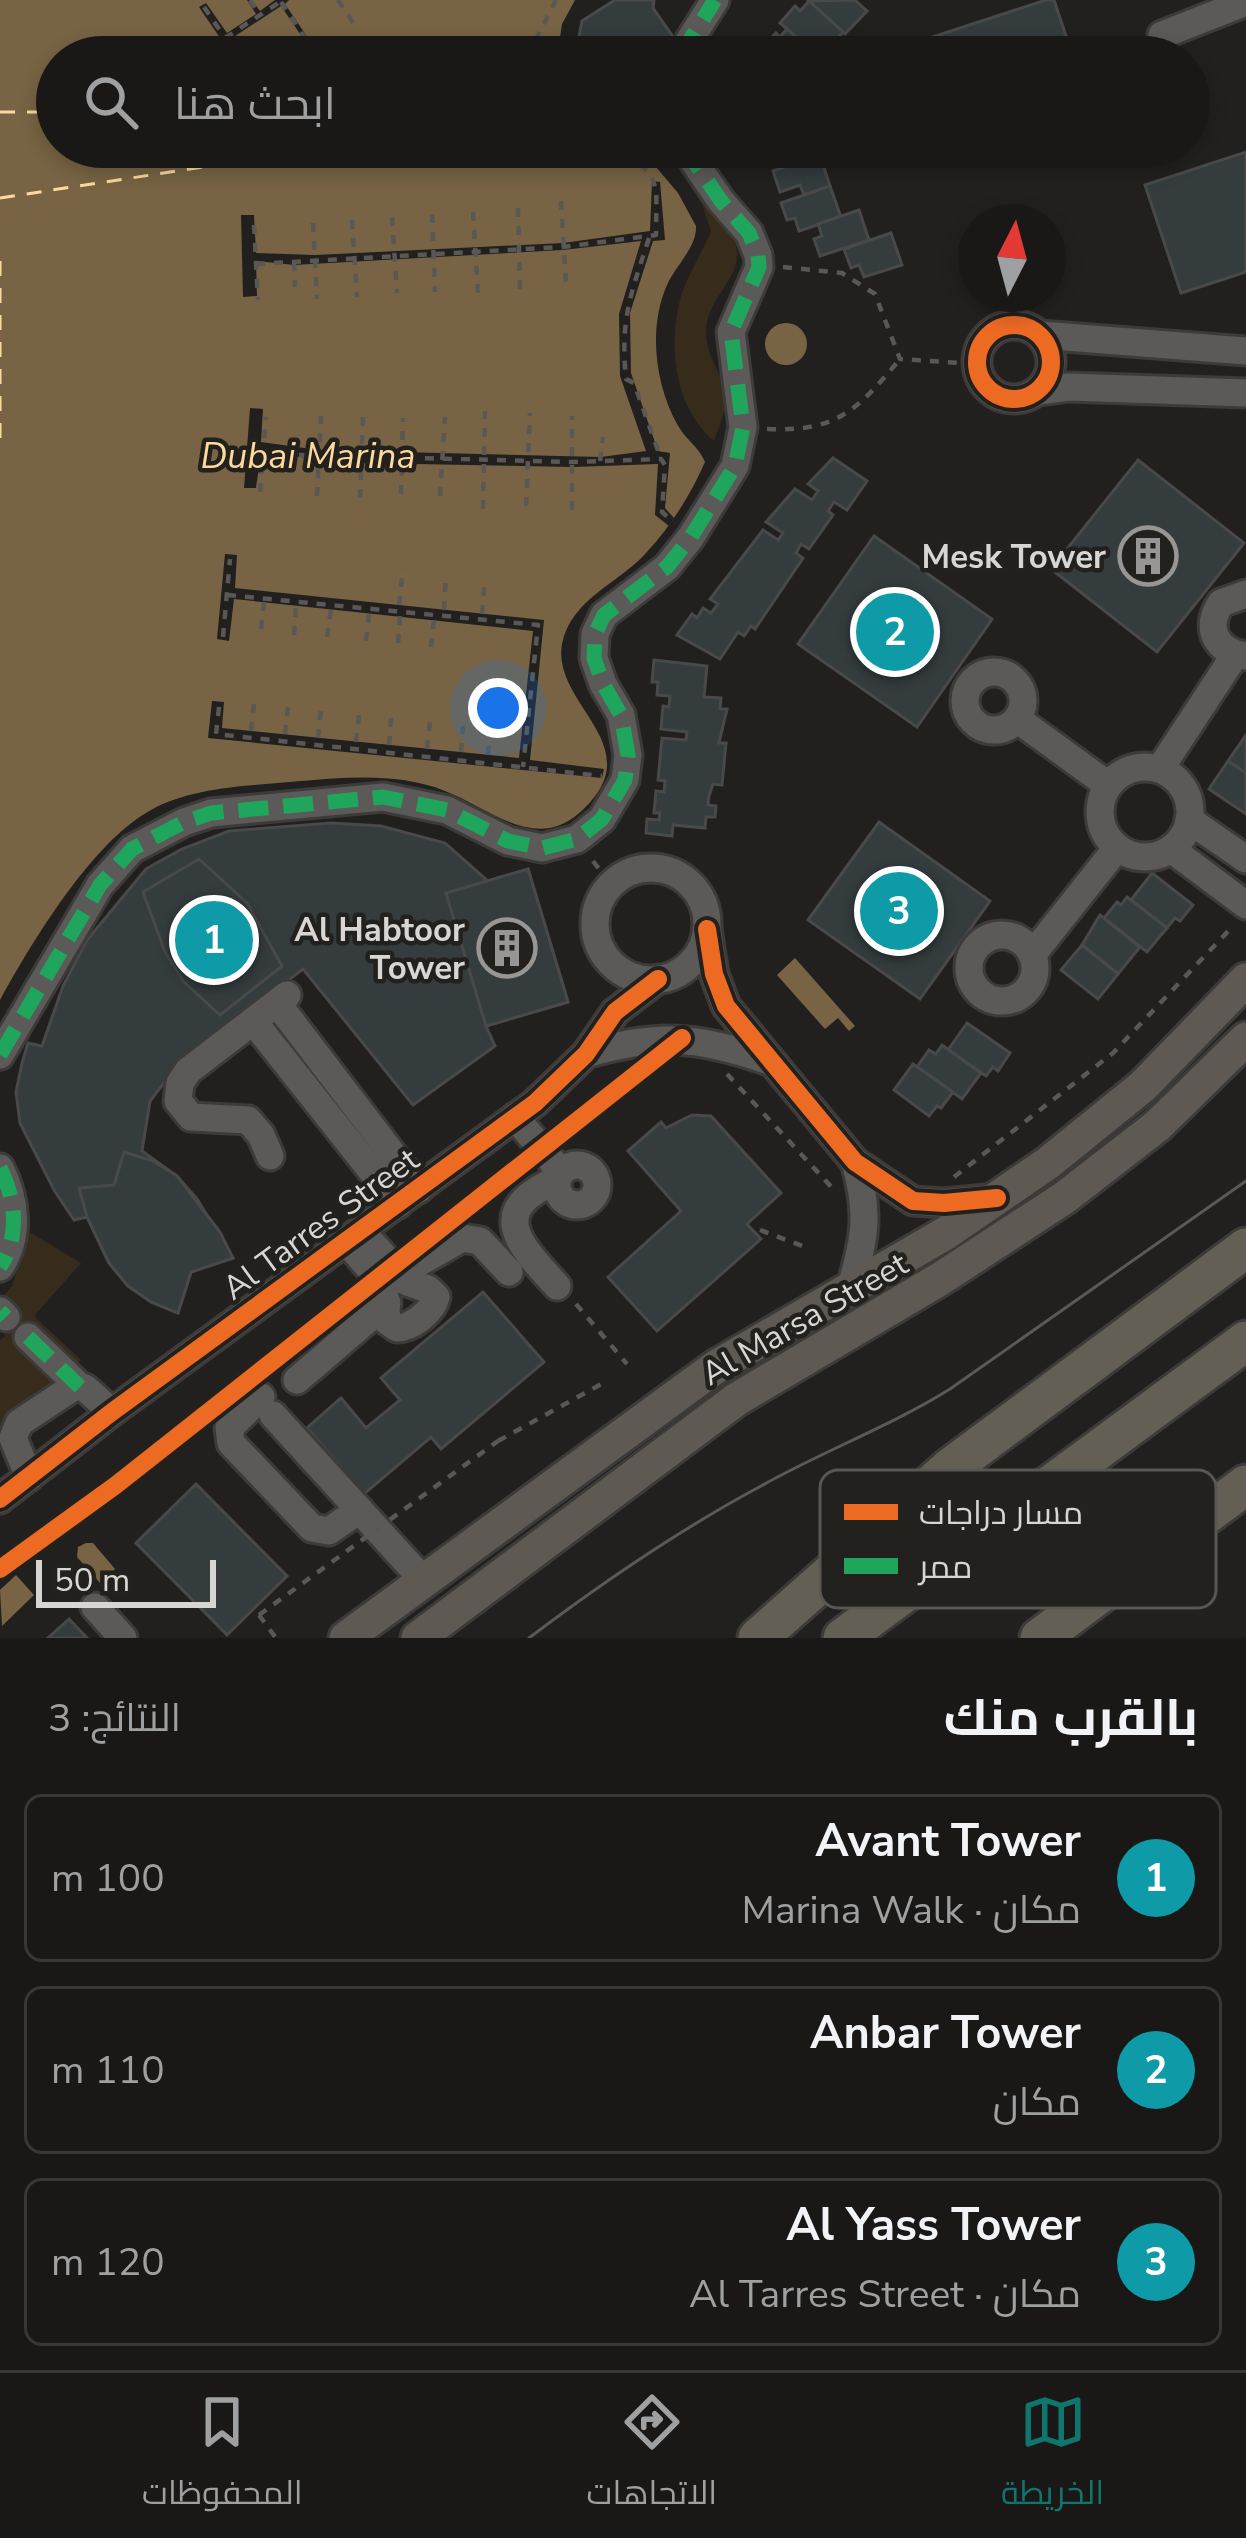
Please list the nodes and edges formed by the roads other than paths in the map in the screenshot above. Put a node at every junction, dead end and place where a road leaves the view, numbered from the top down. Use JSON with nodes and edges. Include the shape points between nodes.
{"nodes":[{"id":1,"x":715,"y":0,"type":"edge"},
{"id":2,"x":1246,"y":2,"type":"edge"},
{"id":3,"x":1162,"y":35,"type":"dead end"},
{"id":4,"x":692,"y":36,"type":"edge"},
{"id":5,"x":698,"y":168,"type":"edge"},
{"id":6,"x":1028,"y":323,"type":"junction"},
{"id":7,"x":1246,"y":351,"type":"edge"},
{"id":8,"x":1039,"y":391,"type":"junction"},
{"id":9,"x":1246,"y":393,"type":"edge"},
{"id":10,"x":1246,"y":594,"type":"edge"},
{"id":11,"x":1241,"y":655,"type":"edge"},
{"id":12,"x":1017,"y":719,"type":"dead end"},
{"id":13,"x":1160,"y":769,"type":"junction"},
{"id":14,"x":1108,"y":785,"type":"junction"},
{"id":15,"x":1189,"y":820,"type":"junction"},
{"id":16,"x":1117,"y":848,"type":"junction"},
{"id":17,"x":1171,"y":849,"type":"junction"},
{"id":18,"x":1246,"y":859,"type":"edge"},
{"id":19,"x":1246,"y":908,"type":"edge"},
{"id":20,"x":707,"y":929,"type":"junction"},
{"id":21,"x":1033,"y":955,"type":"dead end"},
{"id":22,"x":608,"y":960,"type":"junction"},
{"id":23,"x":662,"y":979,"type":"junction"},
{"id":24,"x":1246,"y":980,"type":"edge"},
{"id":25,"x":726,"y":1006,"type":"junction"},
{"id":26,"x":614,"y":1012,"type":"junction"},
{"id":27,"x":254,"y":1021,"type":"junction"},
{"id":28,"x":1246,"y":1040,"type":"edge"},
{"id":29,"x":0,"y":1054,"type":"edge"},
{"id":30,"x":586,"y":1054,"type":"junction"},
{"id":31,"x":772,"y":1063,"type":"junction"},
{"id":32,"x":515,"y":1118,"type":"junction"},
{"id":33,"x":270,"y":1156,"type":"dead end"},
{"id":34,"x":855,"y":1162,"type":"junction"},
{"id":35,"x":0,"y":1168,"type":"edge"},
{"id":36,"x":409,"y":1196,"type":"junction"},
{"id":37,"x":998,"y":1198,"type":"junction"},
{"id":38,"x":354,"y":1236,"type":"junction"},
{"id":39,"x":1246,"y":1248,"type":"edge"},
{"id":40,"x":0,"y":1267,"type":"edge"},
{"id":41,"x":506,"y":1276,"type":"dead end"},
{"id":42,"x":405,"y":1279,"type":"junction"},
{"id":43,"x":563,"y":1286,"type":"road end"},
{"id":44,"x":850,"y":1290,"type":"junction"},
{"id":45,"x":386,"y":1303,"type":"junction"},
{"id":46,"x":28,"y":1337,"type":"dead end"},
{"id":47,"x":1246,"y":1341,"type":"edge"},
{"id":48,"x":297,"y":1381,"type":"dead end"},
{"id":49,"x":80,"y":1387,"type":"junction"},
{"id":50,"x":112,"y":1412,"type":"junction"},
{"id":51,"x":948,"y":1470,"type":"edge"},
{"id":52,"x":1071,"y":1470,"type":"edge"},
{"id":53,"x":29,"y":1477,"type":"junction"},
{"id":54,"x":1246,"y":1485,"type":"edge"},
{"id":55,"x":0,"y":1499,"type":"edge"},
{"id":56,"x":1216,"y":1507,"type":"edge"},
{"id":57,"x":358,"y":1510,"type":"junction"},
{"id":58,"x":425,"y":1582,"type":"junction"},
{"id":59,"x":820,"y":1583,"type":"edge"},
{"id":60,"x":95,"y":1607,"type":"dead end"},
{"id":61,"x":884,"y":1608,"type":"edge"},
{"id":62,"x":1080,"y":1608,"type":"edge"},
{"id":63,"x":123,"y":1638,"type":"edge"},
{"id":64,"x":346,"y":1638,"type":"edge"},
{"id":65,"x":418,"y":1638,"type":"edge"},
{"id":66,"x":758,"y":1638,"type":"edge"},
{"id":67,"x":843,"y":1638,"type":"edge"},
{"id":68,"x":1040,"y":1638,"type":"edge"}],
"edges":[{"from":1,"to":4,"type":"street"},
{"from":2,"to":3,"type":"street"},
{"from":5,"to":29,"type":"street","via":[[748,233],[759,267],[731,332],[743,428],[735,466],[692,537],[604,615],[595,634],[594,658],[627,734],[625,780],[602,819],[560,845],[525,846],[447,810],[383,797],[230,810],[184,822],[132,849],[100,886]]},
{"from":6,"to":7,"type":"street"},
{"from":6,"to":8,"type":"street","via":[[1052,357]]},
{"from":6,"to":8,"type":"street","via":[[994,330],[976,364],[1004,413]]},
{"from":8,"to":9,"type":"street"},
{"from":10,"to":11,"type":"street","via":[[1221,603],[1212,622],[1218,643]]},
{"from":11,"to":13,"type":"street"},
{"from":12,"to":14,"type":"street"},
{"from":13,"to":14,"type":"street","via":[[1132,769]]},
{"from":13,"to":15,"type":"street","via":[[1182,787]]},
{"from":14,"to":16,"type":"street","via":[[1099,812]]},
{"from":15,"to":17,"type":"street"},
{"from":15,"to":18,"type":"street"},
{"from":16,"to":17,"type":"street","via":[[1144,857]]},
{"from":16,"to":21,"type":"street"},
{"from":17,"to":19,"type":"street"},
{"from":20,"to":22,"type":"street","via":[[700,896],[675,873],[641,869],[601,898],[596,930]]},
{"from":20,"to":23,"type":"street","via":[[694,960]]},
{"from":20,"to":25,"type":"street"},
{"from":22,"to":23,"type":"street","via":[[640,979]]},
{"from":22,"to":26,"type":"street"},
{"from":23,"to":25,"type":"street"},
{"from":23,"to":26,"type":"street","name":"Al Tarres Street"},
{"from":24,"to":37,"type":"main road","name":"Al Marsa Street","via":[[1143,1086]]},
{"from":25,"to":31,"type":"street"},
{"from":26,"to":30,"type":"street","name":"Al Tarres Street"},
{"from":27,"to":33,"type":"street","via":[[188,1071],[178,1101],[190,1117],[248,1120]]},
{"from":27,"to":36,"type":"street"},
{"from":27,"to":36,"type":"street","via":[[282,999]]},
{"from":28,"to":65,"type":"main road","name":"Al Marsa Street","via":[[1157,1126],[1064,1198],[737,1399]]},
{"from":30,"to":31,"type":"street","via":[[682,1038]]},
{"from":30,"to":32,"type":"street","name":"Al Tarres Street"},
{"from":31,"to":34,"type":"street"},
{"from":32,"to":36,"type":"street","name":"Al Tarres Street"},
{"from":32,"to":43,"type":"street","via":[[559,1183],[528,1228]]},
{"from":34,"to":37,"type":"street","via":[[913,1201]]},
{"from":34,"to":44,"type":"street","via":[[866,1230]]},
{"from":35,"to":40,"type":"street","via":[[14,1230]]},
{"from":36,"to":38,"type":"street","name":"Al Tarres Street"},
{"from":37,"to":44,"type":"main road","name":"Al Marsa Street"},
{"from":38,"to":42,"type":"street"},
{"from":38,"to":45,"type":"street"},
{"from":38,"to":50,"type":"street","name":"Al Tarres Street"},
{"from":39,"to":51,"type":"highway"},
{"from":41,"to":42,"type":"street","via":[[466,1249]]},
{"from":42,"to":45,"type":"street","via":[[433,1292],[436,1302],[409,1326],[392,1326]]},
{"from":44,"to":58,"type":"main road","name":"Al Marsa Street","via":[[655,1408]]},
{"from":45,"to":48,"type":"street"},
{"from":46,"to":49,"type":"street"},
{"from":47,"to":52,"type":"highway"},
{"from":49,"to":50,"type":"street"},
{"from":49,"to":53,"type":"street","via":[[15,1428]]},
{"from":50,"to":53,"type":"street","name":"Al Tarres Street"},
{"from":53,"to":55,"type":"street","name":"Al Tarres Street"},
{"from":54,"to":56,"type":"highway"},
{"from":57,"to":57,"type":"street","via":[[328,1531],[313,1528],[231,1442],[229,1428],[267,1406]]},
{"from":57,"to":58,"type":"street"},
{"from":58,"to":64,"type":"main road","name":"Al Marsa Street"},
{"from":59,"to":66,"type":"highway"},
{"from":60,"to":63,"type":"street"},
{"from":61,"to":67,"type":"highway"},
{"from":62,"to":68,"type":"highway"}]}
